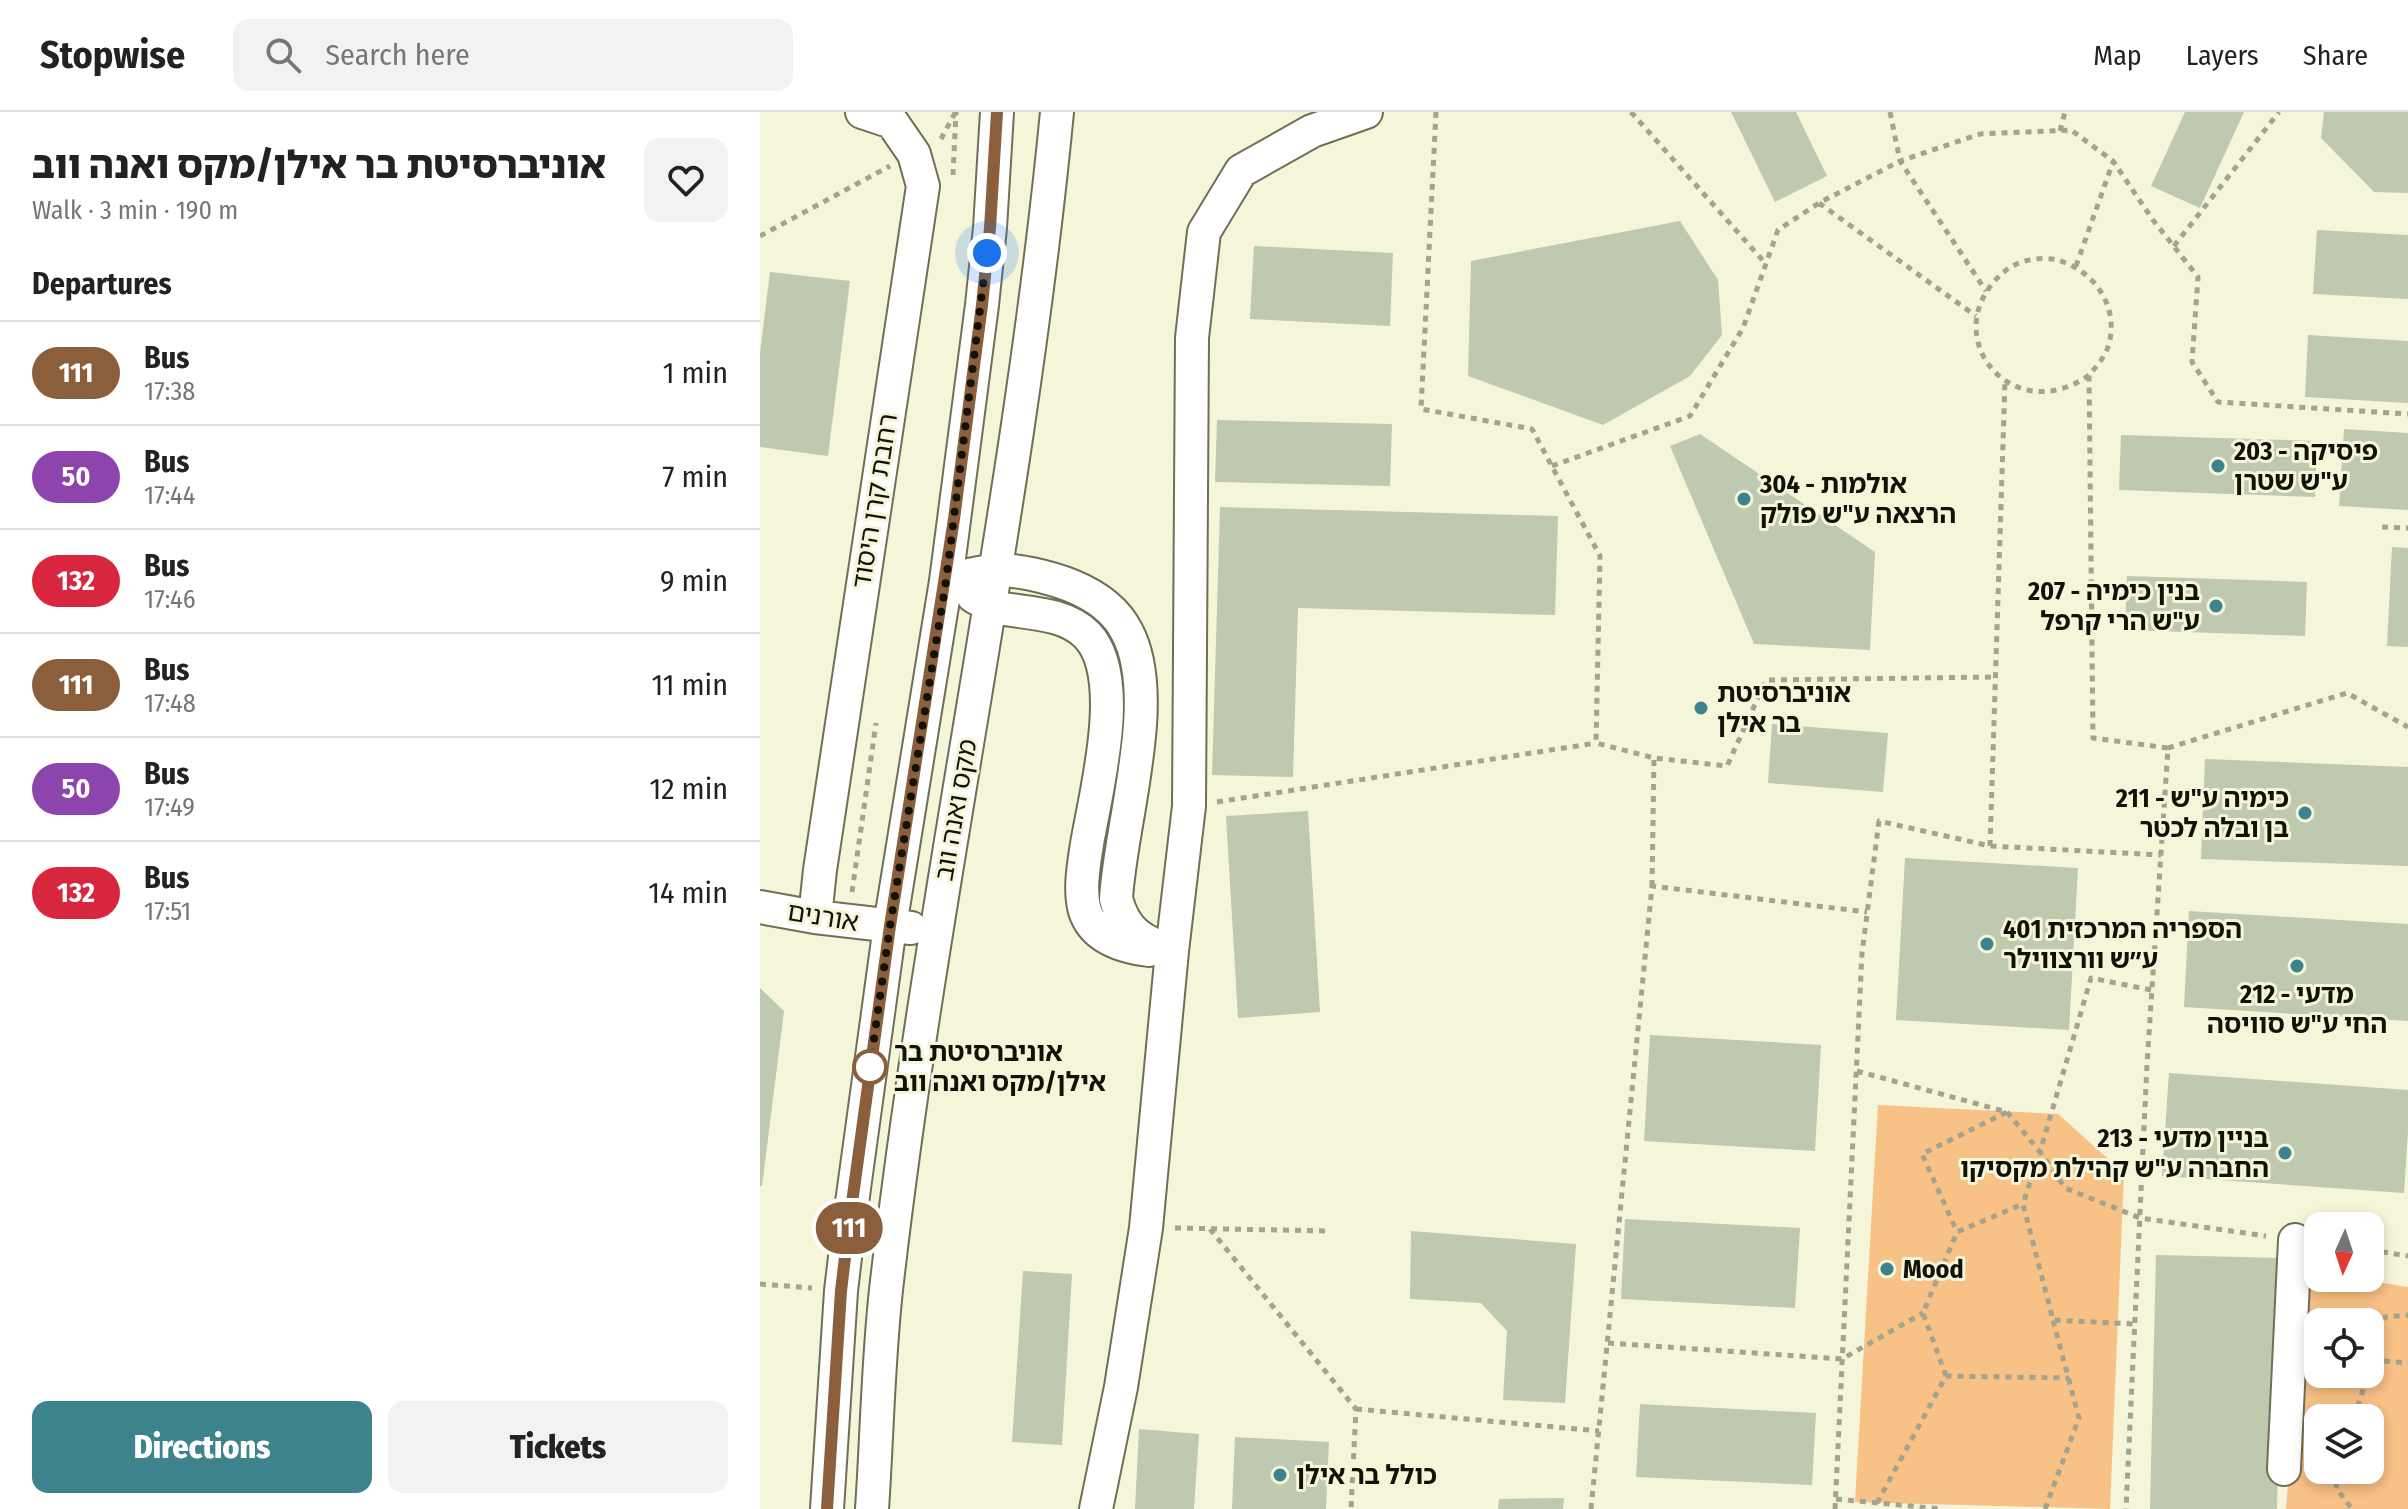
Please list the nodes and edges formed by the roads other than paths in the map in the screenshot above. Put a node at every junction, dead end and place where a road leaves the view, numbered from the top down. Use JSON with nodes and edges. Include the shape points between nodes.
{"nodes":[{"id":1,"x":862,"y":112,"type":"edge"},
{"id":2,"x":997,"y":112,"type":"edge"},
{"id":3,"x":1057,"y":112,"type":"edge"},
{"id":4,"x":1366,"y":112,"type":"edge"},
{"id":5,"x":996,"y":570,"type":"junction"},
{"id":6,"x":946,"y":581,"type":"junction"},
{"id":7,"x":991,"y":607,"type":"junction"},
{"id":8,"x":760,"y":907,"type":"edge"},
{"id":9,"x":815,"y":917,"type":"junction"},
{"id":10,"x":890,"y":926,"type":"junction"},
{"id":11,"x":935,"y":931,"type":"junction"},
{"id":12,"x":1172,"y":951,"type":"junction"},
{"id":13,"x":2295,"y":1240,"type":"road end"},
{"id":14,"x":2284,"y":1469,"type":"dead end"},
{"id":15,"x":827,"y":1509,"type":"edge"},
{"id":16,"x":872,"y":1509,"type":"edge"},
{"id":17,"x":1096,"y":1509,"type":"edge"}],
"edges":[{"from":1,"to":9,"type":"street","name":"רחבת קרן היסוד","via":[[892,122],[914,154],[923,186]]},
{"from":2,"to":6,"type":"street","name":"מקס ואנה ווב","via":[[982,305]]},
{"from":3,"to":5,"type":"street","name":"מקס ואנה ווב","via":[[1035,311]]},
{"from":4,"to":12,"type":"street","via":[[1312,131],[1241,171],[1204,232],[1192,338],[1189,806]]},
{"from":5,"to":6,"type":"street"},
{"from":5,"to":7,"type":"street","name":"מקס ואנה ווב"},
{"from":5,"to":12,"type":"street","via":[[1057,580],[1083,591],[1109,608],[1127,632],[1139,664],[1142,697],[1116,899],[1125,923],[1136,934]]},
{"from":6,"to":7,"type":"street"},
{"from":6,"to":10,"type":"street","name":"מקס ואנה ווב"},
{"from":7,"to":11,"type":"street","name":"מקס ואנה ווב"},
{"from":7,"to":12,"type":"street","via":[[1067,621],[1087,635],[1101,655],[1108,711],[1084,864],[1085,911],[1095,929],[1117,943]]},
{"from":8,"to":9,"type":"street","name":"אורנים"},
{"from":9,"to":10,"type":"street","name":"אורנים"},
{"from":10,"to":11,"type":"street","name":"אורנים"},
{"from":10,"to":15,"type":"street","name":"מקס ואנה ווב","via":[[841,1291]]},
{"from":11,"to":16,"type":"street","name":"מקס ואנה ווב","via":[[886,1293]]},
{"from":12,"to":17,"type":"street","via":[[1146,1228]]},
{"from":13,"to":14,"type":"street"}]}
